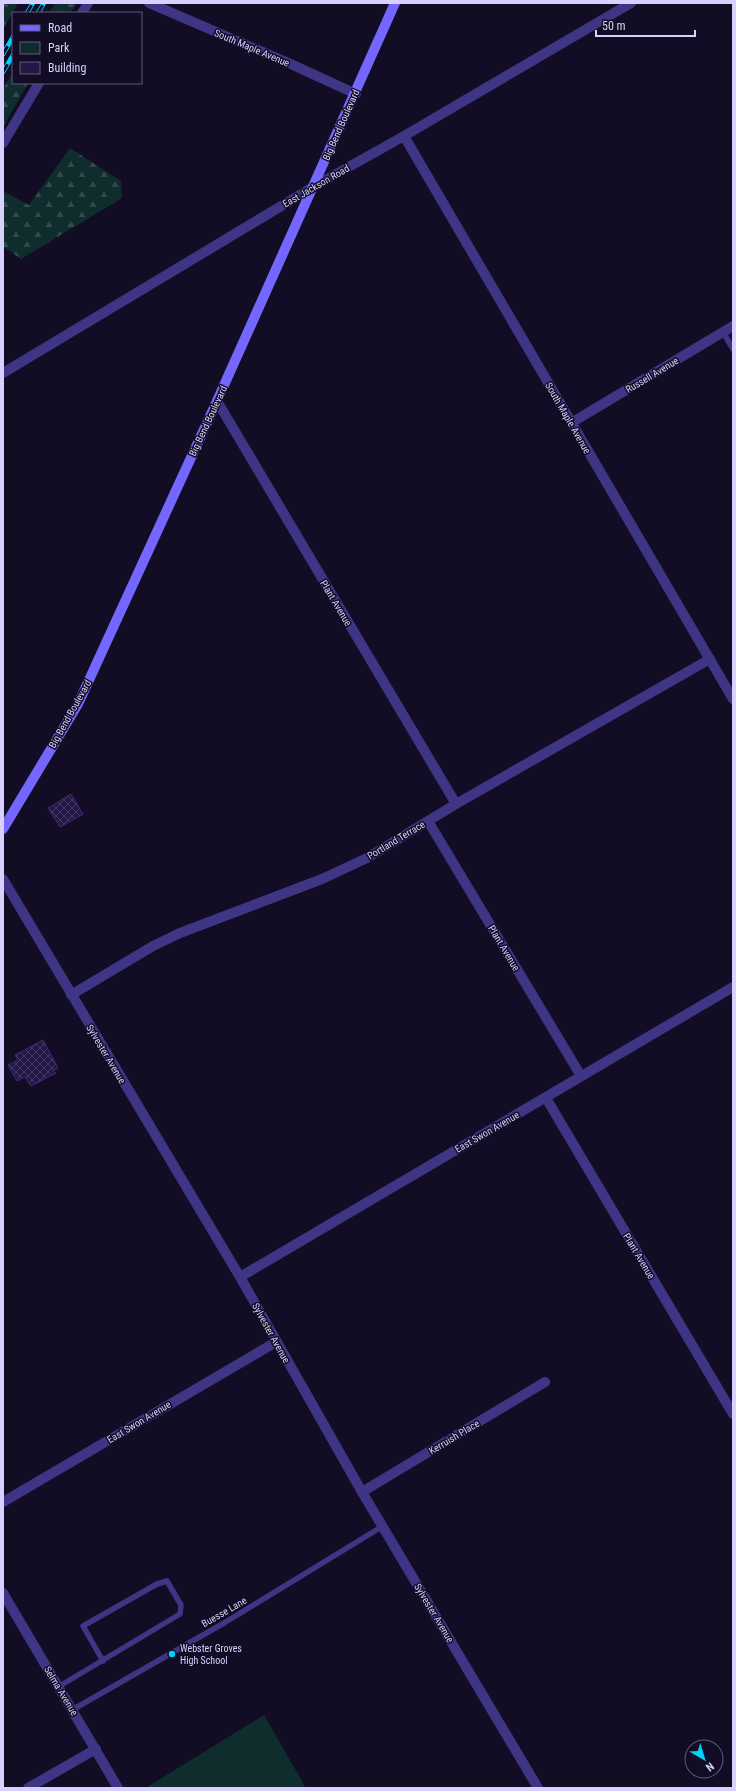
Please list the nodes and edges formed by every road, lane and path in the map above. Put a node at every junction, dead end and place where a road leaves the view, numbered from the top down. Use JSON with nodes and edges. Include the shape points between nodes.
{"nodes":[{"id":1,"x":88,"y":3,"type":"edge"},
{"id":2,"x":149,"y":3,"type":"edge"},
{"id":3,"x":395,"y":3,"type":"edge"},
{"id":4,"x":631,"y":3,"type":"edge"},
{"id":5,"x":83,"y":12,"type":"edge"},
{"id":6,"x":38,"y":84,"type":"edge"},
{"id":7,"x":356,"y":94,"type":"junction"},
{"id":8,"x":404,"y":136,"type":"junction"},
{"id":9,"x":3,"y":143,"type":"edge"},
{"id":10,"x":313,"y":187,"type":"junction"},
{"id":11,"x":733,"y":326,"type":"edge"},
{"id":12,"x":723,"y":332,"type":"junction"},
{"id":13,"x":733,"y":349,"type":"edge"},
{"id":14,"x":3,"y":373,"type":"edge"},
{"id":15,"x":217,"y":401,"type":"junction"},
{"id":16,"x":571,"y":423,"type":"junction"},
{"id":17,"x":710,"y":659,"type":"junction"},
{"id":18,"x":733,"y":699,"type":"edge"},
{"id":19,"x":456,"y":804,"type":"junction"},
{"id":20,"x":428,"y":821,"type":"junction"},
{"id":21,"x":3,"y":830,"type":"edge"},
{"id":22,"x":3,"y":879,"type":"edge"},
{"id":23,"x":733,"y":987,"type":"edge"},
{"id":24,"x":71,"y":994,"type":"junction"},
{"id":25,"x":581,"y":1076,"type":"junction"},
{"id":26,"x":546,"y":1098,"type":"junction"},
{"id":27,"x":240,"y":1277,"type":"junction"},
{"id":28,"x":276,"y":1342,"type":"junction"},
{"id":29,"x":546,"y":1382,"type":"dead end"},
{"id":30,"x":733,"y":1414,"type":"edge"},
{"id":31,"x":362,"y":1492,"type":"junction"},
{"id":32,"x":3,"y":1502,"type":"edge"},
{"id":33,"x":382,"y":1526,"type":"junction"},
{"id":34,"x":3,"y":1593,"type":"edge"},
{"id":35,"x":103,"y":1661,"type":"junction"},
{"id":36,"x":58,"y":1686,"type":"junction"},
{"id":37,"x":72,"y":1710,"type":"junction"},
{"id":38,"x":96,"y":1749,"type":"junction"},
{"id":39,"x":28,"y":1788,"type":"edge"},
{"id":40,"x":118,"y":1788,"type":"edge"},
{"id":41,"x":538,"y":1788,"type":"edge"}],
"edges":[{"from":1,"to":5,"type":"street"},
{"from":2,"to":7,"type":"street","name":"South Maple Avenue"},
{"from":3,"to":7,"type":"main road","name":"Big Bend Boulevard"},
{"from":4,"to":8,"type":"street","name":"East Jackson Road"},
{"from":6,"to":9,"type":"street"},
{"from":7,"to":10,"type":"main road","name":"Big Bend Boulevard"},
{"from":8,"to":10,"type":"street","name":"East Jackson Road"},
{"from":8,"to":16,"type":"street","name":"South Maple Avenue"},
{"from":10,"to":14,"type":"street","name":"East Jackson Road"},
{"from":10,"to":15,"type":"main road","name":"Big Bend Boulevard"},
{"from":11,"to":12,"type":"street","name":"Russell Avenue"},
{"from":12,"to":13,"type":"lane"},
{"from":12,"to":16,"type":"street","name":"Russell Avenue"},
{"from":15,"to":19,"type":"street","name":"Plant Avenue"},
{"from":15,"to":21,"type":"main road","name":"Big Bend Boulevard","via":[[78,704]]},
{"from":16,"to":17,"type":"street","name":"South Maple Avenue"},
{"from":17,"to":18,"type":"street","name":"South Maple Avenue"},
{"from":17,"to":19,"type":"street","name":"Portland Terrace"},
{"from":19,"to":20,"type":"street","name":"Portland Terrace"},
{"from":20,"to":24,"type":"street","name":"Portland Terrace","via":[[367,858],[322,879],[180,933],[153,946]]},
{"from":20,"to":25,"type":"street","name":"Plant Avenue"},
{"from":22,"to":24,"type":"street","name":"Sylvester Avenue"},
{"from":23,"to":25,"type":"street","name":"East Swon Avenue"},
{"from":24,"to":27,"type":"street","name":"Sylvester Avenue"},
{"from":25,"to":26,"type":"street","name":"East Swon Avenue"},
{"from":26,"to":27,"type":"street","name":"East Swon Avenue"},
{"from":26,"to":30,"type":"street","name":"Plant Avenue"},
{"from":27,"to":28,"type":"street","name":"Sylvester Avenue"},
{"from":28,"to":31,"type":"street","name":"Sylvester Avenue"},
{"from":28,"to":32,"type":"street","name":"East Swon Avenue"},
{"from":29,"to":31,"type":"street","name":"Kerruish Place"},
{"from":31,"to":33,"type":"street","name":"Sylvester Avenue"},
{"from":33,"to":37,"type":"lane","name":"Buesse Lane","via":[[224,1623]]},
{"from":33,"to":41,"type":"street","name":"Sylvester Avenue"},
{"from":34,"to":36,"type":"street","name":"Selma Avenue"},
{"from":35,"to":35,"type":"lane","via":[[180,1614],[181,1605],[167,1581],[157,1584],[83,1626]]},
{"from":35,"to":36,"type":"lane"},
{"from":36,"to":37,"type":"street","name":"Selma Avenue"},
{"from":37,"to":38,"type":"street","name":"Selma Avenue"},
{"from":38,"to":39,"type":"street"},
{"from":38,"to":40,"type":"street","name":"Selma Avenue"}]}
